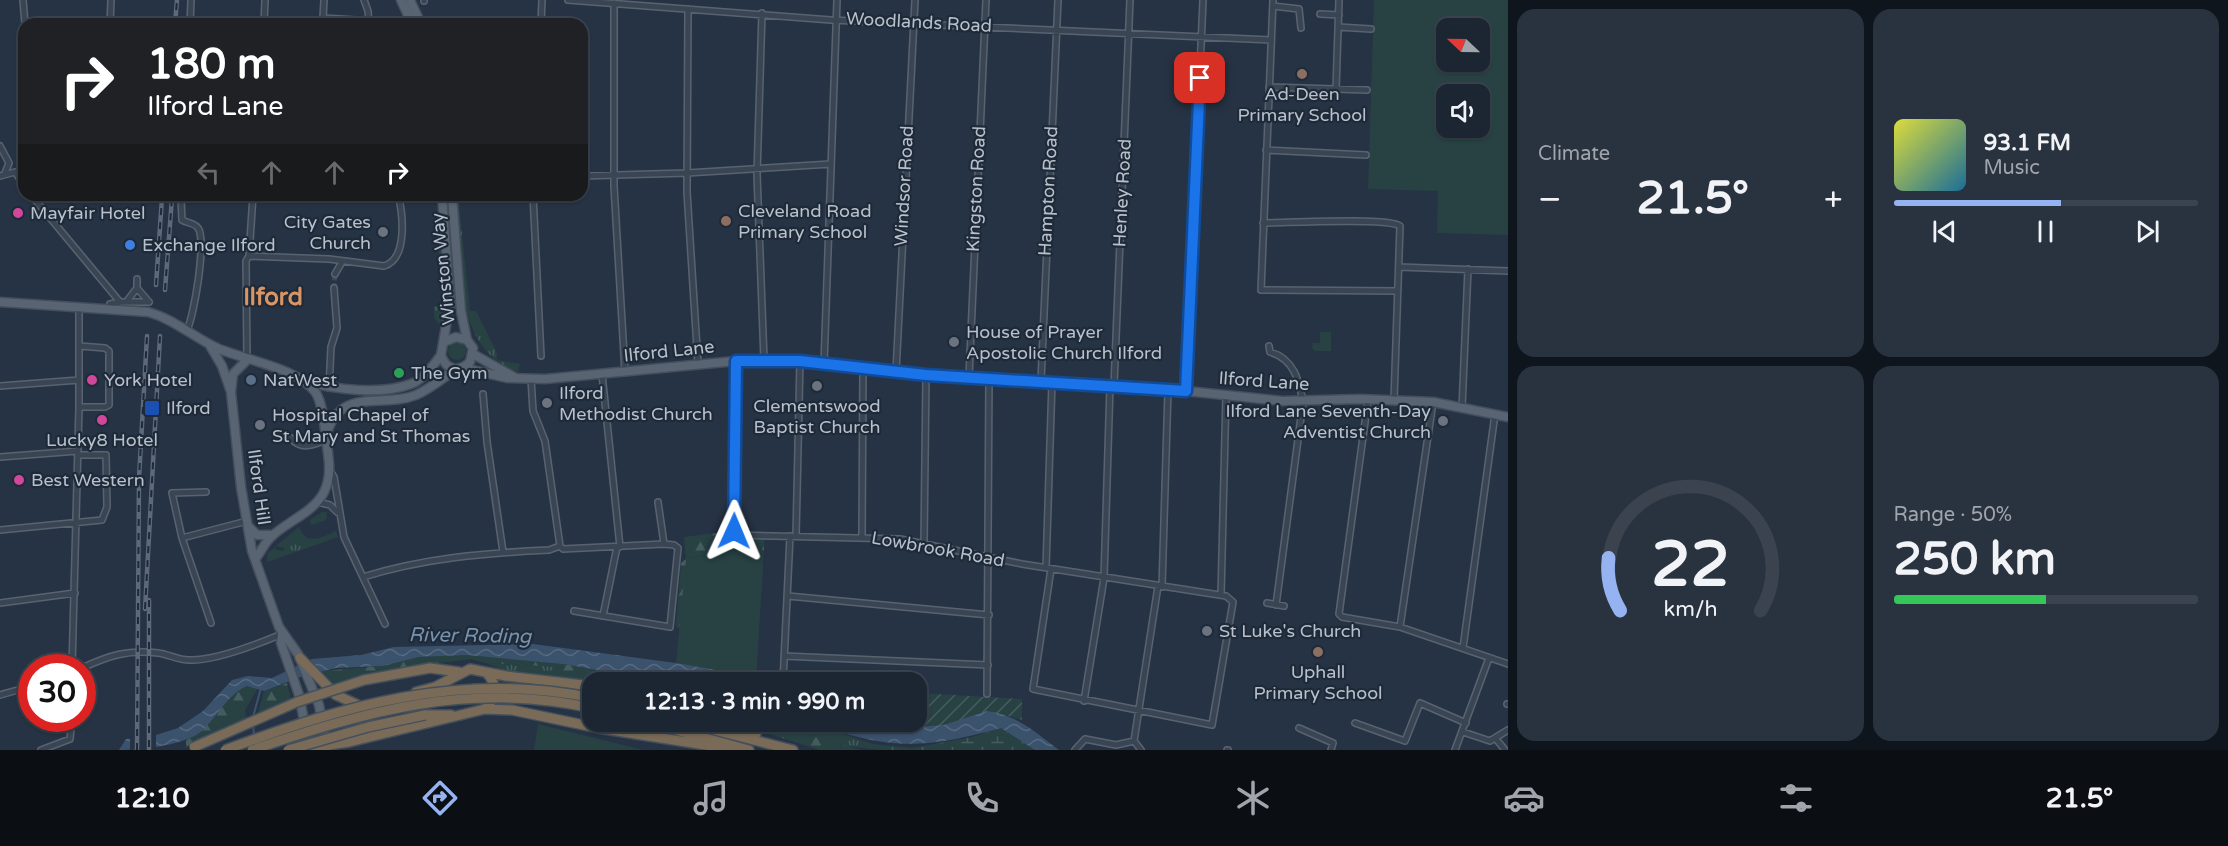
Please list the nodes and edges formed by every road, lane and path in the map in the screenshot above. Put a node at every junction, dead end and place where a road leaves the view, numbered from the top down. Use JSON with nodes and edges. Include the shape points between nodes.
{"nodes":[{"id":1,"x":23,"y":0,"type":"edge"},
{"id":2,"x":111,"y":0,"type":"edge"},
{"id":3,"x":191,"y":0,"type":"edge"},
{"id":4,"x":266,"y":0,"type":"edge"},
{"id":5,"x":324,"y":0,"type":"edge"},
{"id":6,"x":364,"y":0,"type":"edge"},
{"id":7,"x":401,"y":0,"type":"edge"},
{"id":8,"x":410,"y":0,"type":"edge"},
{"id":9,"x":542,"y":0,"type":"edge"},
{"id":10,"x":568,"y":0,"type":"edge"},
{"id":11,"x":837,"y":0,"type":"edge"},
{"id":12,"x":915,"y":0,"type":"edge"},
{"id":13,"x":986,"y":0,"type":"edge"},
{"id":14,"x":1058,"y":0,"type":"edge"},
{"id":15,"x":1130,"y":0,"type":"edge"},
{"id":16,"x":1203,"y":0,"type":"edge"},
{"id":17,"x":1339,"y":0,"type":"edge"},
{"id":18,"x":614,"y":3,"type":"junction"},
{"id":19,"x":1273,"y":3,"type":"edge"},
{"id":20,"x":688,"y":9,"type":"junction"},
{"id":21,"x":762,"y":13,"type":"junction"},
{"id":22,"x":1320,"y":14,"type":"dead end"},
{"id":23,"x":1339,"y":15,"type":"junction"},
{"id":24,"x":24,"y":18,"type":"edge"},
{"id":25,"x":110,"y":18,"type":"edge"},
{"id":26,"x":190,"y":18,"type":"edge"},
{"id":27,"x":264,"y":18,"type":"edge"},
{"id":28,"x":322,"y":18,"type":"edge"},
{"id":29,"x":369,"y":18,"type":"edge"},
{"id":30,"x":409,"y":18,"type":"edge"},
{"id":31,"x":419,"y":18,"type":"edge"},
{"id":32,"x":541,"y":18,"type":"edge"},
{"id":33,"x":836,"y":18,"type":"junction"},
{"id":34,"x":914,"y":22,"type":"junction"},
{"id":35,"x":985,"y":26,"type":"junction"},
{"id":36,"x":1338,"y":27,"type":"junction"},
{"id":37,"x":1301,"y":28,"type":"dead end"},
{"id":38,"x":1371,"y":28,"type":"dead end"},
{"id":39,"x":1057,"y":29,"type":"junction"},
{"id":40,"x":1129,"y":33,"type":"junction"},
{"id":41,"x":1202,"y":37,"type":"junction"},
{"id":42,"x":1271,"y":40,"type":"junction"},
{"id":43,"x":1269,"y":87,"type":"junction"},
{"id":44,"x":1336,"y":89,"type":"junction"},
{"id":45,"x":1367,"y":90,"type":"dead end"},
{"id":46,"x":0,"y":146,"type":"edge"},
{"id":47,"x":1266,"y":150,"type":"junction"},
{"id":48,"x":1366,"y":155,"type":"dead end"},
{"id":49,"x":831,"y":164,"type":"junction"},
{"id":50,"x":759,"y":168,"type":"junction"},
{"id":51,"x":687,"y":173,"type":"junction"},
{"id":52,"x":3,"y":174,"type":"edge"},
{"id":53,"x":614,"y":174,"type":"junction"},
{"id":54,"x":18,"y":175,"type":"edge"},
{"id":55,"x":588,"y":176,"type":"edge"},
{"id":56,"x":181,"y":201,"type":"edge"},
{"id":57,"x":253,"y":201,"type":"edge"},
{"id":58,"x":399,"y":201,"type":"edge"},
{"id":59,"x":442,"y":201,"type":"edge"},
{"id":60,"x":452,"y":201,"type":"edge"},
{"id":61,"x":532,"y":201,"type":"edge"},
{"id":62,"x":36,"y":202,"type":"edge"},
{"id":63,"x":1263,"y":223,"type":"junction"},
{"id":64,"x":249,"y":256,"type":"junction"},
{"id":65,"x":342,"y":262,"type":"junction"},
{"id":66,"x":1399,"y":267,"type":"junction"},
{"id":67,"x":1468,"y":269,"type":"junction"},
{"id":68,"x":1508,"y":271,"type":"edge"},
{"id":69,"x":335,"y":274,"type":"tunnel mouth"},
{"id":70,"x":136,"y":279,"type":"dead end"},
{"id":71,"x":137,"y":288,"type":"junction"},
{"id":72,"x":334,"y":288,"type":"tunnel mouth"},
{"id":73,"x":1398,"y":291,"type":"junction"},
{"id":74,"x":0,"y":302,"type":"edge"},
{"id":75,"x":123,"y":302,"type":"junction"},
{"id":76,"x":110,"y":304,"type":"dead end"},
{"id":77,"x":79,"y":307,"type":"junction"},
{"id":78,"x":186,"y":330,"type":"junction"},
{"id":79,"x":467,"y":340,"type":"junction"},
{"id":80,"x":444,"y":342,"type":"junction"},
{"id":81,"x":208,"y":344,"type":"junction"},
{"id":82,"x":80,"y":346,"type":"junction"},
{"id":83,"x":1269,"y":346,"type":"dead end"},
{"id":84,"x":473,"y":354,"type":"junction"},
{"id":85,"x":441,"y":355,"type":"junction"},
{"id":86,"x":541,"y":356,"type":"dead end"},
{"id":87,"x":247,"y":360,"type":"junction"},
{"id":88,"x":764,"y":360,"type":"junction"},
{"id":89,"x":736,"y":361,"type":"junction"},
{"id":90,"x":800,"y":361,"type":"junction"},
{"id":91,"x":698,"y":364,"type":"junction"},
{"id":92,"x":824,"y":364,"type":"junction"},
{"id":93,"x":460,"y":368,"type":"junction"},
{"id":94,"x":863,"y":369,"type":"junction"},
{"id":95,"x":625,"y":372,"type":"junction"},
{"id":96,"x":896,"y":372,"type":"junction"},
{"id":97,"x":602,"y":374,"type":"junction"},
{"id":98,"x":926,"y":375,"type":"junction"},
{"id":99,"x":514,"y":377,"type":"junction"},
{"id":100,"x":969,"y":377,"type":"junction"},
{"id":101,"x":531,"y":379,"type":"junction"},
{"id":102,"x":989,"y":379,"type":"junction"},
{"id":103,"x":79,"y":380,"type":"junction"},
{"id":104,"x":304,"y":381,"type":"junction"},
{"id":105,"x":1041,"y":381,"type":"junction"},
{"id":106,"x":1052,"y":382,"type":"junction"},
{"id":107,"x":0,"y":386,"type":"edge"},
{"id":108,"x":1112,"y":386,"type":"junction"},
{"id":109,"x":329,"y":388,"type":"junction"},
{"id":110,"x":1168,"y":390,"type":"junction"},
{"id":111,"x":1186,"y":391,"type":"junction"},
{"id":112,"x":231,"y":392,"type":"junction"},
{"id":113,"x":483,"y":394,"type":"dead end"},
{"id":114,"x":1226,"y":395,"type":"junction"},
{"id":115,"x":1368,"y":400,"type":"junction"},
{"id":116,"x":1394,"y":400,"type":"junction"},
{"id":117,"x":1303,"y":402,"type":"junction"},
{"id":118,"x":1432,"y":402,"type":"junction"},
{"id":119,"x":79,"y":407,"type":"junction"},
{"id":120,"x":1462,"y":408,"type":"junction"},
{"id":121,"x":1495,"y":414,"type":"junction"},
{"id":122,"x":1508,"y":417,"type":"edge"},
{"id":123,"x":291,"y":438,"type":"dead end"},
{"id":124,"x":326,"y":439,"type":"junction"},
{"id":125,"x":78,"y":453,"type":"junction"},
{"id":126,"x":0,"y":457,"type":"edge"},
{"id":127,"x":330,"y":471,"type":"junction"},
{"id":128,"x":206,"y":492,"type":"dead end"},
{"id":129,"x":317,"y":502,"type":"junction"},
{"id":130,"x":658,"y":502,"type":"dead end"},
{"id":131,"x":338,"y":513,"type":"junction"},
{"id":132,"x":76,"y":522,"type":"junction"},
{"id":133,"x":248,"y":524,"type":"junction"},
{"id":134,"x":0,"y":530,"type":"edge"},
{"id":135,"x":272,"y":535,"type":"junction"},
{"id":136,"x":794,"y":536,"type":"junction"},
{"id":137,"x":862,"y":537,"type":"junction"},
{"id":138,"x":182,"y":538,"type":"junction"},
{"id":139,"x":924,"y":543,"type":"junction"},
{"id":140,"x":664,"y":544,"type":"junction"},
{"id":141,"x":560,"y":546,"type":"junction"},
{"id":142,"x":619,"y":547,"type":"junction"},
{"id":143,"x":503,"y":552,"type":"junction"},
{"id":144,"x":988,"y":556,"type":"junction"},
{"id":145,"x":256,"y":558,"type":"junction"},
{"id":146,"x":1048,"y":569,"type":"junction"},
{"id":147,"x":363,"y":577,"type":"junction"},
{"id":148,"x":1104,"y":578,"type":"junction"},
{"id":149,"x":1160,"y":587,"type":"junction"},
{"id":150,"x":75,"y":593,"type":"junction"},
{"id":151,"x":1221,"y":595,"type":"junction"},
{"id":152,"x":788,"y":596,"type":"junction"},
{"id":153,"x":0,"y":603,"type":"edge"},
{"id":154,"x":1267,"y":603,"type":"dead end"},
{"id":155,"x":1276,"y":605,"type":"junction"},
{"id":156,"x":1284,"y":606,"type":"dead end"},
{"id":157,"x":574,"y":611,"type":"dead end"},
{"id":158,"x":989,"y":615,"type":"junction"},
{"id":159,"x":603,"y":616,"type":"junction"},
{"id":160,"x":211,"y":623,"type":"dead end"},
{"id":161,"x":385,"y":624,"type":"dead end"},
{"id":162,"x":1400,"y":627,"type":"junction"},
{"id":163,"x":282,"y":634,"type":"junction"},
{"id":164,"x":1463,"y":648,"type":"junction"},
{"id":165,"x":73,"y":654,"type":"edge"},
{"id":166,"x":784,"y":656,"type":"junction"},
{"id":167,"x":1489,"y":657,"type":"junction"},
{"id":168,"x":300,"y":658,"type":"junction"},
{"id":169,"x":96,"y":662,"type":"edge"},
{"id":170,"x":1508,"y":664,"type":"edge"},
{"id":171,"x":988,"y":665,"type":"junction"},
{"id":172,"x":459,"y":672,"type":"junction"},
{"id":173,"x":783,"y":672,"type":"edge"},
{"id":174,"x":487,"y":673,"type":"junction"},
{"id":175,"x":582,"y":685,"type":"edge"},
{"id":176,"x":18,"y":690,"type":"edge"},
{"id":177,"x":987,"y":694,"type":"dead end"},
{"id":178,"x":0,"y":695,"type":"edge"},
{"id":179,"x":582,"y":697,"type":"edge"},
{"id":180,"x":1084,"y":701,"type":"junction"},
{"id":181,"x":356,"y":704,"type":"junction"},
{"id":182,"x":582,"y":707,"type":"edge"},
{"id":183,"x":485,"y":710,"type":"junction"},
{"id":184,"x":1138,"y":711,"type":"junction"},
{"id":185,"x":322,"y":713,"type":"junction"},
{"id":186,"x":456,"y":716,"type":"junction"},
{"id":187,"x":1355,"y":723,"type":"dead end"},
{"id":188,"x":1466,"y":723,"type":"junction"},
{"id":189,"x":1299,"y":728,"type":"dead end"},
{"id":190,"x":1508,"y":730,"type":"edge"},
{"id":191,"x":71,"y":732,"type":"edge"},
{"id":192,"x":683,"y":732,"type":"edge"},
{"id":193,"x":722,"y":732,"type":"edge"},
{"id":194,"x":745,"y":732,"type":"edge"},
{"id":195,"x":1463,"y":732,"type":"junction"},
{"id":196,"x":1496,"y":739,"type":"junction"},
{"id":197,"x":1134,"y":741,"type":"junction"},
{"id":198,"x":348,"y":742,"type":"junction"},
{"id":199,"x":317,"y":749,"type":"edge"},
{"id":200,"x":41,"y":750,"type":"edge"},
{"id":201,"x":189,"y":750,"type":"edge"},
{"id":202,"x":225,"y":750,"type":"edge"},
{"id":203,"x":252,"y":750,"type":"edge"},
{"id":204,"x":288,"y":750,"type":"edge"},
{"id":205,"x":341,"y":750,"type":"edge"},
{"id":206,"x":737,"y":750,"type":"edge"},
{"id":207,"x":749,"y":750,"type":"edge"},
{"id":208,"x":793,"y":750,"type":"edge"},
{"id":209,"x":798,"y":750,"type":"edge"},
{"id":210,"x":1075,"y":750,"type":"edge"},
{"id":211,"x":1142,"y":750,"type":"edge"},
{"id":212,"x":1330,"y":750,"type":"edge"},
{"id":213,"x":1455,"y":750,"type":"edge"},
{"id":214,"x":1505,"y":750,"type":"edge"}],
"edges":[{"from":1,"to":24,"type":"street"},
{"from":2,"to":25,"type":"street"},
{"from":3,"to":26,"type":"street"},
{"from":4,"to":27,"type":"street"},
{"from":5,"to":28,"type":"street"},
{"from":6,"to":29,"type":"street"},
{"from":7,"to":30,"type":"main road"},
{"from":8,"to":31,"type":"main road"},
{"from":9,"to":32,"type":"street"},
{"from":10,"to":18,"type":"street","name":"Woodlands Road"},
{"from":11,"to":33,"type":"street"},
{"from":12,"to":34,"type":"street","name":"Windsor Road"},
{"from":13,"to":35,"type":"street","name":"Kingston Road"},
{"from":14,"to":39,"type":"street","name":"Hampton Road"},
{"from":15,"to":40,"type":"street","name":"Henley Road"},
{"from":16,"to":41,"type":"street"},
{"from":17,"to":23,"type":"street"},
{"from":18,"to":20,"type":"street","name":"Woodlands Road"},
{"from":18,"to":53,"type":"street"},
{"from":19,"to":37,"type":"street","via":[[1299,9]]},
{"from":19,"to":42,"type":"street"},
{"from":20,"to":21,"type":"street","name":"Woodlands Road"},
{"from":20,"to":51,"type":"street"},
{"from":21,"to":33,"type":"street","name":"Woodlands Road"},
{"from":21,"to":50,"type":"street"},
{"from":22,"to":23,"type":"street"},
{"from":23,"to":36,"type":"street"},
{"from":33,"to":34,"type":"street","name":"Woodlands Road"},
{"from":33,"to":49,"type":"street"},
{"from":34,"to":35,"type":"street","name":"Woodlands Road"},
{"from":34,"to":96,"type":"street","name":"Windsor Road"},
{"from":35,"to":39,"type":"street","name":"Woodlands Road"},
{"from":35,"to":100,"type":"street","name":"Kingston Road"},
{"from":36,"to":38,"type":"street"},
{"from":36,"to":44,"type":"street"},
{"from":39,"to":40,"type":"street","name":"Woodlands Road"},
{"from":39,"to":105,"type":"street","name":"Hampton Road"},
{"from":40,"to":41,"type":"street","name":"Woodlands Road"},
{"from":40,"to":108,"type":"street","name":"Henley Road"},
{"from":41,"to":42,"type":"street","name":"Woodlands Road"},
{"from":41,"to":111,"type":"street"},
{"from":42,"to":43,"type":"street"},
{"from":43,"to":44,"type":"street"},
{"from":43,"to":47,"type":"street"},
{"from":44,"to":45,"type":"street"},
{"from":46,"to":52,"type":"street","via":[[9,163]]},
{"from":47,"to":48,"type":"street"},
{"from":47,"to":63,"type":"street"},
{"from":49,"to":50,"type":"street"},
{"from":49,"to":92,"type":"street"},
{"from":50,"to":51,"type":"street"},
{"from":50,"to":88,"type":"street"},
{"from":51,"to":53,"type":"street"},
{"from":51,"to":91,"type":"street"},
{"from":52,"to":54,"type":"street","via":[[16,172]]},
{"from":53,"to":55,"type":"street"},
{"from":53,"to":95,"type":"street"},
{"from":56,"to":78,"type":"street","via":[[182,220],[195,225],[201,235],[197,295]]},
{"from":57,"to":64,"type":"street"},
{"from":58,"to":65,"type":"street","via":[[403,228],[394,261],[384,266]]},
{"from":59,"to":80,"type":"main road","name":"Winston Way","via":[[450,303]]},
{"from":60,"to":79,"type":"main road","name":"Winston Way"},
{"from":61,"to":86,"type":"street"},
{"from":62,"to":75,"type":"street"},
{"from":63,"to":66,"type":"street","via":[[1396,223],[1400,226]]},
{"from":63,"to":73,"type":"street","via":[[1261,290]]},
{"from":64,"to":65,"type":"street"},
{"from":64,"to":87,"type":"street"},
{"from":65,"to":69,"type":"street"},
{"from":66,"to":67,"type":"street"},
{"from":66,"to":73,"type":"street"},
{"from":67,"to":68,"type":"street"},
{"from":67,"to":120,"type":"street"},
{"from":70,"to":71,"type":"street"},
{"from":71,"to":75,"type":"street"},
{"from":71,"to":75,"type":"street","via":[[149,302]]},
{"from":72,"to":109,"type":"street","via":[[337,328],[331,347]]},
{"from":73,"to":116,"type":"street"},
{"from":74,"to":77,"type":"main road"},
{"from":75,"to":76,"type":"street"},
{"from":77,"to":78,"type":"main road","via":[[148,312],[170,319]]},
{"from":77,"to":82,"type":"street"},
{"from":78,"to":81,"type":"main road"},
{"from":79,"to":80,"type":"main road","via":[[456,337]]},
{"from":79,"to":84,"type":"main road"},
{"from":80,"to":85,"type":"main road"},
{"from":81,"to":87,"type":"main road"},
{"from":81,"to":112,"type":"main road","name":"Ilford Hill","via":[[222,366]]},
{"from":82,"to":103,"type":"street"},
{"from":82,"to":119,"type":"street","via":[[109,351],[109,405]]},
{"from":83,"to":117,"type":"street","via":[[1270,352],[1295,371]]},
{"from":84,"to":93,"type":"main road","via":[[470,362]]},
{"from":84,"to":99,"type":"main road","name":"Ilford Lane"},
{"from":85,"to":93,"type":"main road","via":[[447,366]]},
{"from":85,"to":109,"type":"main road","via":[[413,384]]},
{"from":87,"to":104,"type":"main road"},
{"from":87,"to":112,"type":"main road","via":[[233,374]]},
{"from":88,"to":89,"type":"main road","name":"Ilford Lane"},
{"from":88,"to":90,"type":"main road","name":"Ilford Lane"},
{"from":89,"to":91,"type":"main road","name":"Ilford Lane"},
{"from":89,"to":136,"type":"street","name":"Lowbrook Road","via":[[734,531],[736,536]]},
{"from":90,"to":92,"type":"main road","name":"Ilford Lane"},
{"from":90,"to":136,"type":"street"},
{"from":91,"to":95,"type":"main road","name":"Ilford Lane"},
{"from":92,"to":94,"type":"main road","name":"Ilford Lane"},
{"from":93,"to":99,"type":"main road","name":"Ilford Lane"},
{"from":93,"to":124,"type":"main road","via":[[418,394],[351,404],[339,411],[329,425]]},
{"from":94,"to":96,"type":"main road","name":"Ilford Lane"},
{"from":94,"to":137,"type":"street"},
{"from":95,"to":97,"type":"main road","name":"Ilford Lane"},
{"from":96,"to":98,"type":"main road","name":"Ilford Lane"},
{"from":97,"to":101,"type":"main road","name":"Ilford Lane"},
{"from":97,"to":142,"type":"street"},
{"from":98,"to":100,"type":"main road","name":"Ilford Lane"},
{"from":98,"to":139,"type":"street"},
{"from":99,"to":101,"type":"main road","name":"Ilford Lane"},
{"from":100,"to":102,"type":"main road","name":"Ilford Lane"},
{"from":101,"to":141,"type":"street","via":[[533,411],[545,441]]},
{"from":102,"to":105,"type":"main road","name":"Ilford Lane"},
{"from":102,"to":144,"type":"street"},
{"from":103,"to":107,"type":"street"},
{"from":103,"to":119,"type":"street"},
{"from":104,"to":109,"type":"main road"},
{"from":104,"to":124,"type":"main road","via":[[316,394]]},
{"from":105,"to":106,"type":"main road","name":"Ilford Lane"},
{"from":106,"to":108,"type":"main road","name":"Ilford Lane"},
{"from":106,"to":146,"type":"street"},
{"from":108,"to":110,"type":"main road","name":"Ilford Lane"},
{"from":108,"to":148,"type":"street","name":"Henley Road"},
{"from":110,"to":111,"type":"main road","name":"Ilford Lane"},
{"from":110,"to":149,"type":"street"},
{"from":111,"to":114,"type":"main road","name":"Ilford Lane"},
{"from":112,"to":133,"type":"main road","name":"Ilford Hill"},
{"from":113,"to":143,"type":"street"},
{"from":114,"to":117,"type":"main road","name":"Ilford Lane"},
{"from":114,"to":151,"type":"street"},
{"from":115,"to":116,"type":"main road","name":"Ilford Lane"},
{"from":115,"to":117,"type":"main road","name":"Ilford Lane"},
{"from":115,"to":162,"type":"street","via":[[1339,614]]},
{"from":116,"to":118,"type":"main road","name":"Ilford Lane"},
{"from":117,"to":155,"type":"street"},
{"from":118,"to":120,"type":"main road","name":"Ilford Lane"},
{"from":118,"to":162,"type":"street"},
{"from":119,"to":125,"type":"street"},
{"from":120,"to":121,"type":"main road","name":"Ilford Lane"},
{"from":121,"to":122,"type":"main road","name":"Ilford Lane"},
{"from":121,"to":164,"type":"street"},
{"from":123,"to":124,"type":"street","via":[[298,445],[307,446]]},
{"from":124,"to":127,"type":"main road"},
{"from":125,"to":126,"type":"street"},
{"from":125,"to":132,"type":"street"},
{"from":125,"to":132,"type":"street","via":[[106,455],[108,490],[102,520]]},
{"from":127,"to":129,"type":"main road"},
{"from":127,"to":131,"type":"street"},
{"from":128,"to":138,"type":"street","via":[[172,493]]},
{"from":129,"to":131,"type":"street","via":[[330,505]]},
{"from":129,"to":135,"type":"main road"},
{"from":130,"to":140,"type":"street"},
{"from":131,"to":147,"type":"street","via":[[344,537]]},
{"from":132,"to":134,"type":"street"},
{"from":132,"to":150,"type":"street"},
{"from":133,"to":135,"type":"main road","via":[[257,535]]},
{"from":133,"to":138,"type":"street"},
{"from":133,"to":145,"type":"main road","name":"Ilford Hill"},
{"from":135,"to":145,"type":"main road"},
{"from":136,"to":137,"type":"street","name":"Lowbrook Road"},
{"from":136,"to":152,"type":"street"},
{"from":137,"to":139,"type":"street","name":"Lowbrook Road"},
{"from":138,"to":160,"type":"street"},
{"from":139,"to":144,"type":"street","name":"Lowbrook Road"},
{"from":140,"to":142,"type":"street"},
{"from":140,"to":159,"type":"street","via":[[675,545],[678,558],[670,627]]},
{"from":141,"to":142,"type":"street"},
{"from":141,"to":143,"type":"street"},
{"from":142,"to":159,"type":"street"},
{"from":143,"to":147,"type":"street","via":[[409,563]]},
{"from":144,"to":146,"type":"street","name":"Lowbrook Road"},
{"from":144,"to":158,"type":"street"},
{"from":145,"to":163,"type":"main road","name":"Ilford Hill"},
{"from":146,"to":148,"type":"street","name":"Lowbrook Road"},
{"from":146,"to":180,"type":"street","via":[[1033,688]]},
{"from":147,"to":161,"type":"street"},
{"from":148,"to":149,"type":"street","name":"Lowbrook Road"},
{"from":148,"to":180,"type":"street","name":"Henley Road"},
{"from":149,"to":151,"type":"street","name":"Lowbrook Road"},
{"from":149,"to":184,"type":"street"},
{"from":150,"to":153,"type":"street"},
{"from":150,"to":165,"type":"street"},
{"from":151,"to":184,"type":"street","name":"Lowbrook Road","via":[[1232,600],[1212,726]]},
{"from":152,"to":158,"type":"street"},
{"from":152,"to":166,"type":"street"},
{"from":154,"to":155,"type":"street"},
{"from":155,"to":156,"type":"street"},
{"from":157,"to":159,"type":"street"},
{"from":158,"to":171,"type":"street"},
{"from":162,"to":164,"type":"street"},
{"from":163,"to":168,"type":"main road","name":"Ilford Hill"},
{"from":163,"to":169,"type":"street","via":[[207,658],[190,660],[128,651]]},
{"from":163,"to":199,"type":"main road","name":"Ilford Hill","via":[[281,643]]},
{"from":164,"to":167,"type":"street"},
{"from":166,"to":171,"type":"street"},
{"from":166,"to":173,"type":"street"},
{"from":167,"to":170,"type":"street"},
{"from":167,"to":188,"type":"street"},
{"from":168,"to":181,"type":"highway","via":[[342,699]]},
{"from":168,"to":185,"type":"main road","name":"Ilford Hill"},
{"from":171,"to":177,"type":"street"},
{"from":172,"to":174,"type":"highway","via":[[470,669]]},
{"from":172,"to":181,"type":"highway","via":[[424,691]]},
{"from":172,"to":201,"type":"highway","bridge":true,"via":[[420,669],[364,680],[324,692]]},
{"from":174,"to":175,"type":"highway"},
{"from":174,"to":183,"type":"highway","via":[[495,694]]},
{"from":176,"to":178,"type":"street"},
{"from":179,"to":202,"type":"highway","bridge":true,"via":[[514,689],[432,692],[363,704]]},
{"from":180,"to":184,"type":"street"},
{"from":181,"to":185,"type":"highway"},
{"from":182,"to":203,"type":"highway","bridge":true,"via":[[521,699],[434,701],[373,712]]},
{"from":183,"to":186,"type":"highway"},
{"from":183,"to":206,"type":"highway","via":[[512,710]]},
{"from":184,"to":197,"type":"street"},
{"from":185,"to":199,"type":"highway","via":[[311,720]]},
{"from":186,"to":198,"type":"highway"},
{"from":186,"to":204,"type":"highway","bridge":true,"via":[[425,715]]},
{"from":187,"to":188,"type":"street","via":[[1405,741],[1420,703]]},
{"from":188,"to":195,"type":"street"},
{"from":189,"to":212,"type":"street","via":[[1333,743]]},
{"from":190,"to":196,"type":"street"},
{"from":191,"to":200,"type":"street","via":[[70,740]]},
{"from":192,"to":207,"type":"highway"},
{"from":193,"to":208,"type":"highway"},
{"from":194,"to":209,"type":"highway"},
{"from":195,"to":196,"type":"street","via":[[1490,741]]},
{"from":195,"to":213,"type":"street"},
{"from":196,"to":214,"type":"street"},
{"from":197,"to":210,"type":"street","via":[[1116,745],[1084,739]]},
{"from":197,"to":211,"type":"street"},
{"from":198,"to":199,"type":"highway"},
{"from":198,"to":205,"type":"highway"}]}
